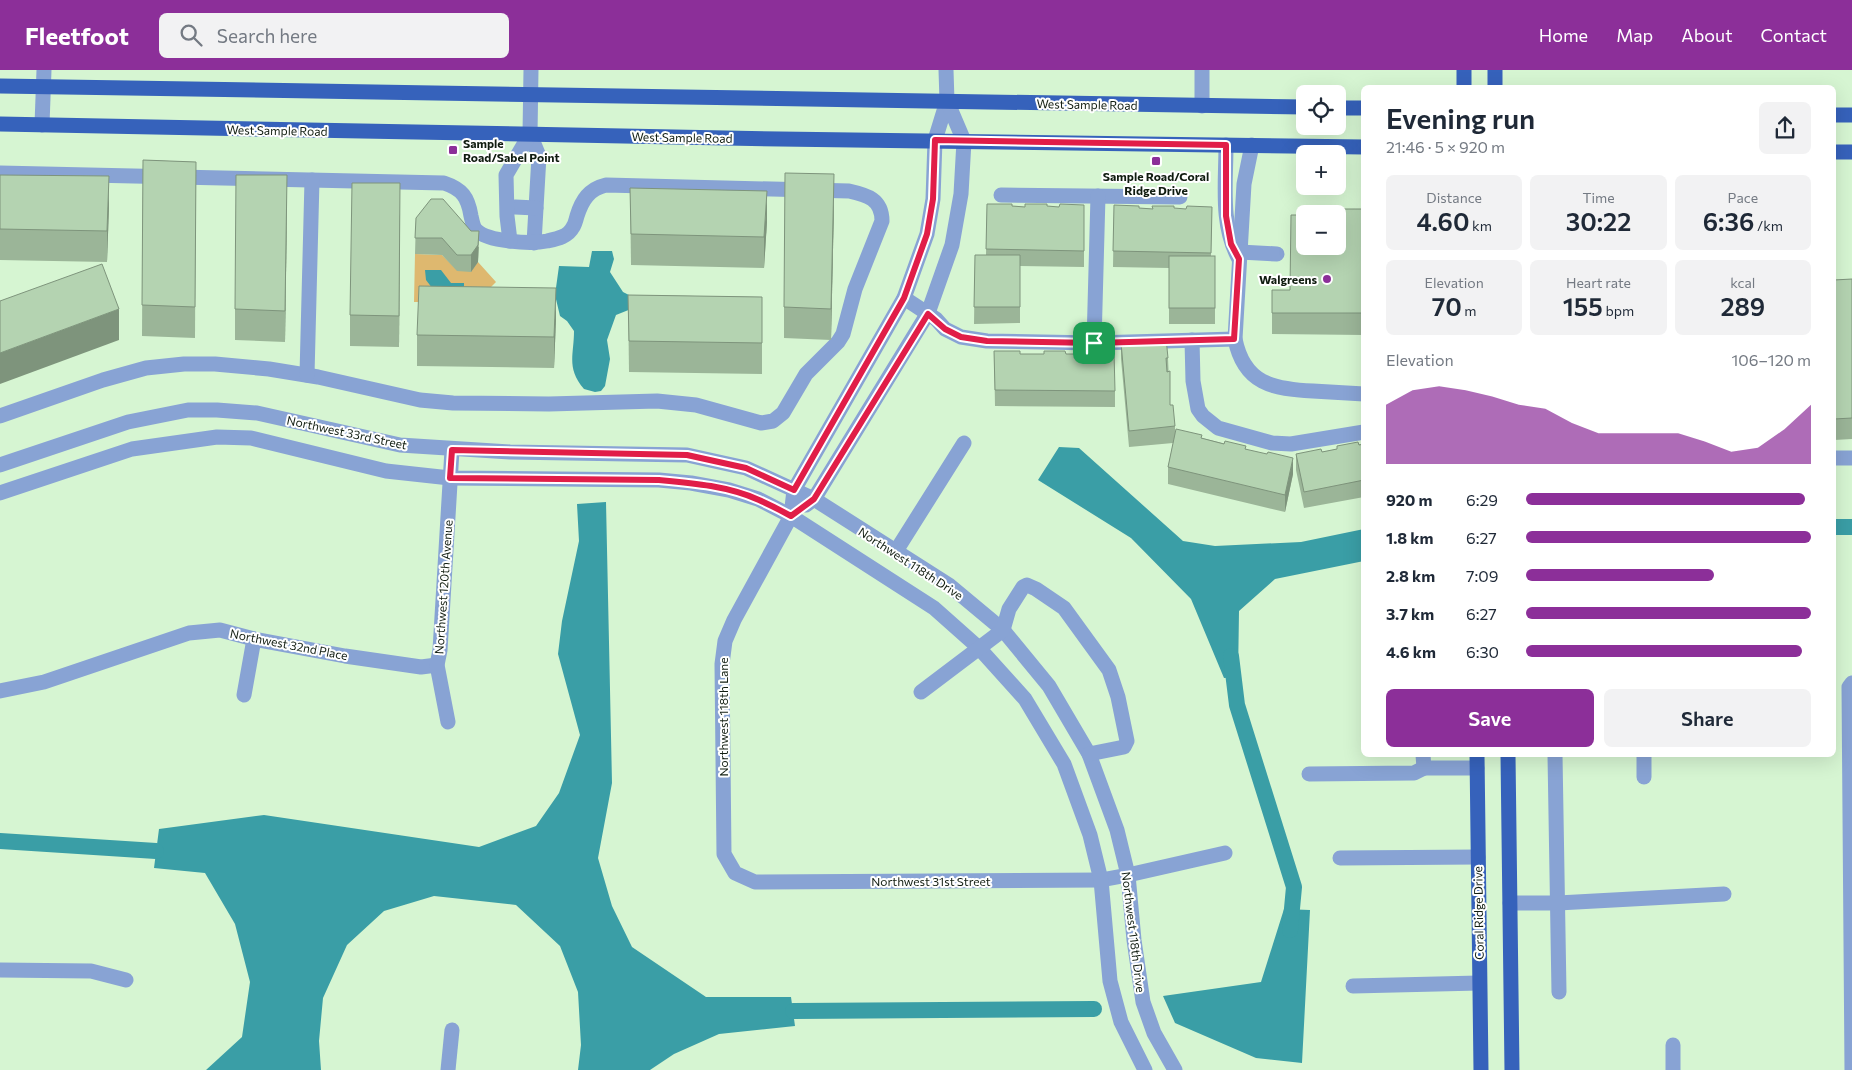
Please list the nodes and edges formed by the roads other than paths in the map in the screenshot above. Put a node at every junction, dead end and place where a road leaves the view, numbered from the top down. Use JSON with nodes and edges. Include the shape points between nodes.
{"nodes":[{"id":1,"x":44,"y":70,"type":"edge"},
{"id":2,"x":531,"y":70,"type":"edge"},
{"id":3,"x":946,"y":70,"type":"edge"},
{"id":4,"x":1202,"y":70,"type":"edge"},
{"id":5,"x":1464,"y":70,"type":"edge"},
{"id":6,"x":1495,"y":70,"type":"edge"},
{"id":7,"x":1464,"y":85,"type":"edge"},
{"id":8,"x":1495,"y":85,"type":"edge"},
{"id":9,"x":0,"y":86,"type":"edge"},
{"id":10,"x":44,"y":87,"type":"junction"},
{"id":11,"x":531,"y":94,"type":"junction"},
{"id":12,"x":947,"y":101,"type":"junction"},
{"id":13,"x":1202,"y":106,"type":"junction"},
{"id":14,"x":1296,"y":107,"type":"edge"},
{"id":15,"x":1346,"y":108,"type":"edge"},
{"id":16,"x":1361,"y":108,"type":"edge"},
{"id":17,"x":1836,"y":115,"type":"edge"},
{"id":18,"x":1852,"y":115,"type":"edge"},
{"id":19,"x":0,"y":124,"type":"edge"},
{"id":20,"x":42,"y":125,"type":"junction"},
{"id":21,"x":530,"y":134,"type":"junction"},
{"id":22,"x":935,"y":140,"type":"junction"},
{"id":23,"x":964,"y":141,"type":"junction"},
{"id":24,"x":1226,"y":145,"type":"junction"},
{"id":25,"x":1252,"y":145,"type":"junction"},
{"id":26,"x":1361,"y":147,"type":"edge"},
{"id":27,"x":1836,"y":152,"type":"edge"},
{"id":28,"x":1852,"y":152,"type":"edge"},
{"id":29,"x":513,"y":164,"type":"junction"},
{"id":30,"x":0,"y":174,"type":"edge"},
{"id":31,"x":312,"y":180,"type":"junction"},
{"id":32,"x":1001,"y":195,"type":"dead end"},
{"id":33,"x":1098,"y":196,"type":"junction"},
{"id":34,"x":1180,"y":197,"type":"dead end"},
{"id":35,"x":515,"y":207,"type":"junction"},
{"id":36,"x":536,"y":208,"type":"junction"},
{"id":37,"x":510,"y":242,"type":"junction"},
{"id":38,"x":534,"y":243,"type":"junction"},
{"id":39,"x":1278,"y":254,"type":"dead end"},
{"id":40,"x":1240,"y":256,"type":"junction"},
{"id":41,"x":904,"y":298,"type":"junction"},
{"id":42,"x":928,"y":314,"type":"junction"},
{"id":43,"x":1234,"y":339,"type":"junction"},
{"id":44,"x":1192,"y":340,"type":"junction"},
{"id":45,"x":1094,"y":343,"type":"junction"},
{"id":46,"x":307,"y":375,"type":"junction"},
{"id":47,"x":1361,"y":394,"type":"edge"},
{"id":48,"x":217,"y":410,"type":"junction"},
{"id":49,"x":0,"y":416,"type":"edge"},
{"id":50,"x":1361,"y":432,"type":"edge"},
{"id":51,"x":217,"y":437,"type":"junction"},
{"id":52,"x":964,"y":443,"type":"dead end"},
{"id":53,"x":452,"y":450,"type":"junction"},
{"id":54,"x":1836,"y":458,"type":"edge"},
{"id":55,"x":1852,"y":458,"type":"edge"},
{"id":56,"x":0,"y":464,"type":"edge"},
{"id":57,"x":450,"y":478,"type":"junction"},
{"id":58,"x":794,"y":490,"type":"junction"},
{"id":59,"x":0,"y":493,"type":"edge"},
{"id":60,"x":814,"y":499,"type":"junction"},
{"id":61,"x":791,"y":516,"type":"junction"},
{"id":62,"x":896,"y":551,"type":"junction"},
{"id":63,"x":1003,"y":630,"type":"junction"},
{"id":64,"x":254,"y":639,"type":"junction"},
{"id":65,"x":979,"y":648,"type":"junction"},
{"id":66,"x":437,"y":665,"type":"junction"},
{"id":67,"x":1852,"y":683,"type":"edge"},
{"id":68,"x":0,"y":691,"type":"edge"},
{"id":69,"x":922,"y":692,"type":"dead end"},
{"id":70,"x":244,"y":695,"type":"dead end"},
{"id":71,"x":448,"y":722,"type":"dead end"},
{"id":72,"x":1089,"y":754,"type":"junction"},
{"id":73,"x":1508,"y":757,"type":"edge"},
{"id":74,"x":1554,"y":757,"type":"edge"},
{"id":75,"x":1644,"y":757,"type":"edge"},
{"id":76,"x":1423,"y":761,"type":"edge"},
{"id":77,"x":1477,"y":761,"type":"edge"},
{"id":78,"x":1309,"y":774,"type":"dead end"},
{"id":79,"x":1644,"y":777,"type":"dead end"},
{"id":80,"x":1225,"y":853,"type":"dead end"},
{"id":81,"x":1478,"y":857,"type":"junction"},
{"id":82,"x":1340,"y":858,"type":"dead end"},
{"id":83,"x":735,"y":873,"type":"joint"},
{"id":84,"x":1128,"y":875,"type":"junction"},
{"id":85,"x":1100,"y":880,"type":"junction"},
{"id":86,"x":1724,"y":894,"type":"dead end"},
{"id":87,"x":1510,"y":903,"type":"junction"},
{"id":88,"x":1558,"y":903,"type":"junction"},
{"id":89,"x":0,"y":970,"type":"edge"},
{"id":90,"x":126,"y":980,"type":"dead end"},
{"id":91,"x":1479,"y":983,"type":"junction"},
{"id":92,"x":1353,"y":986,"type":"dead end"},
{"id":93,"x":1560,"y":992,"type":"dead end"},
{"id":94,"x":452,"y":1030,"type":"dead end"},
{"id":95,"x":1673,"y":1045,"type":"dead end"},
{"id":96,"x":448,"y":1070,"type":"edge"},
{"id":97,"x":1146,"y":1070,"type":"edge"},
{"id":98,"x":1175,"y":1070,"type":"edge"},
{"id":99,"x":1481,"y":1070,"type":"edge"},
{"id":100,"x":1512,"y":1070,"type":"edge"},
{"id":101,"x":1673,"y":1070,"type":"edge"},
{"id":102,"x":1852,"y":1070,"type":"edge"}],
"edges":[{"from":1,"to":10,"type":"street"},
{"from":2,"to":11,"type":"street"},
{"from":3,"to":12,"type":"street"},
{"from":4,"to":13,"type":"street"},
{"from":5,"to":7,"type":"main road"},
{"from":6,"to":8,"type":"main road"},
{"from":9,"to":10,"type":"main road","name":"West Sample Road"},
{"from":10,"to":11,"type":"main road","name":"West Sample Road"},
{"from":10,"to":20,"type":"street"},
{"from":11,"to":12,"type":"main road","name":"West Sample Road"},
{"from":11,"to":21,"type":"street"},
{"from":12,"to":13,"type":"main road","name":"West Sample Road"},
{"from":12,"to":22,"type":"street"},
{"from":12,"to":23,"type":"street"},
{"from":13,"to":14,"type":"main road","name":"West Sample Road"},
{"from":15,"to":16,"type":"main road"},
{"from":17,"to":18,"type":"main road"},
{"from":19,"to":20,"type":"main road","name":"West Sample Road"},
{"from":20,"to":21,"type":"main road","name":"West Sample Road"},
{"from":21,"to":22,"type":"main road","name":"West Sample Road"},
{"from":21,"to":29,"type":"street"},
{"from":21,"to":36,"type":"street","via":[[539,156]]},
{"from":22,"to":23,"type":"main road","name":"West Sample Road"},
{"from":22,"to":41,"type":"street","via":[[933,199],[927,234]]},
{"from":23,"to":24,"type":"main road","name":"West Sample Road"},
{"from":23,"to":42,"type":"street","via":[[961,194],[952,245]]},
{"from":24,"to":25,"type":"main road","name":"West Sample Road"},
{"from":24,"to":40,"type":"street","via":[[1226,216],[1231,244]]},
{"from":25,"to":26,"type":"main road","name":"West Sample Road"},
{"from":25,"to":40,"type":"street","via":[[1244,184]]},
{"from":27,"to":28,"type":"main road"},
{"from":29,"to":35,"type":"street"},
{"from":29,"to":37,"type":"street","via":[[506,176]]},
{"from":30,"to":31,"type":"street"},
{"from":31,"to":37,"type":"street","via":[[444,183],[457,188],[466,198],[476,230]]},
{"from":31,"to":46,"type":"street"},
{"from":32,"to":33,"type":"street"},
{"from":33,"to":34,"type":"street"},
{"from":33,"to":45,"type":"street"},
{"from":35,"to":36,"type":"street"},
{"from":35,"to":37,"type":"street"},
{"from":36,"to":38,"type":"street"},
{"from":37,"to":38,"type":"street"},
{"from":38,"to":46,"type":"street","via":[[567,235],[574,228],[583,201],[590,192],[606,184],[849,191],[866,195],[878,203],[882,212],[843,334],[806,374],[783,413],[773,421],[761,423],[696,405],[656,401],[549,404],[420,400]]},
{"from":39,"to":40,"type":"street"},
{"from":40,"to":43,"type":"street"},
{"from":41,"to":42,"type":"street"},
{"from":41,"to":58,"type":"street"},
{"from":42,"to":45,"type":"street","via":[[945,329],[961,337],[987,341]]},
{"from":42,"to":60,"type":"street"},
{"from":43,"to":44,"type":"street"},
{"from":43,"to":47,"type":"street","via":[[1237,352],[1249,373],[1265,384],[1285,389]]},
{"from":44,"to":45,"type":"street"},
{"from":44,"to":50,"type":"street","via":[[1193,381],[1198,409],[1218,428],[1272,443],[1291,444]]},
{"from":46,"to":49,"type":"street","via":[[215,364],[146,368]]},
{"from":48,"to":51,"type":"street"},
{"from":48,"to":53,"type":"street","name":"Northwest 33rd Street","via":[[257,413],[400,445]]},
{"from":48,"to":56,"type":"street","name":"Northwest 33rd Street","via":[[188,410],[128,422]]},
{"from":51,"to":57,"type":"street","via":[[251,438],[386,471]]},
{"from":51,"to":59,"type":"street","via":[[132,449]]},
{"from":52,"to":62,"type":"street"},
{"from":53,"to":57,"type":"street","name":"Northwest 120th Avenue"},
{"from":53,"to":58,"type":"street","name":"Northwest 33rd Street","via":[[687,455],[746,468]]},
{"from":54,"to":55,"type":"street"},
{"from":57,"to":61,"type":"street","via":[[691,483],[743,494]]},
{"from":57,"to":66,"type":"street","name":"Northwest 120th Avenue"},
{"from":58,"to":60,"type":"street","name":"Northwest 33rd Street"},
{"from":58,"to":61,"type":"street"},
{"from":60,"to":61,"type":"street"},
{"from":60,"to":62,"type":"street","name":"Northwest 118th Drive"},
{"from":61,"to":65,"type":"street","name":"Northwest 118th Drive","via":[[934,608]]},
{"from":61,"to":83,"type":"street","name":"Northwest 118th Lane","via":[[725,641],[722,664],[724,854]]},
{"from":62,"to":63,"type":"street","name":"Northwest 118th Drive","via":[[949,585]]},
{"from":63,"to":65,"type":"street"},
{"from":63,"to":72,"type":"street","name":"Northwest 118th Drive","via":[[1049,686]]},
{"from":63,"to":72,"type":"street","via":[[1009,609],[1023,587],[1028,585],[1064,608],[1109,670],[1127,741],[1124,747]]},
{"from":64,"to":66,"type":"street","name":"Northwest 32nd Place","via":[[420,667]]},
{"from":64,"to":68,"type":"street","name":"Northwest 32nd Place","via":[[220,630],[189,634],[44,682]]},
{"from":64,"to":70,"type":"street"},
{"from":65,"to":69,"type":"street"},
{"from":65,"to":85,"type":"street","name":"Northwest 118th Drive","via":[[1025,699],[1064,764],[1090,835]]},
{"from":66,"to":71,"type":"street","name":"Northwest 120th Avenue"},
{"from":67,"to":102,"type":"street","via":[[1849,687]]},
{"from":72,"to":84,"type":"street","name":"Northwest 118th Drive","via":[[1117,830]]},
{"from":73,"to":87,"type":"main road"},
{"from":74,"to":88,"type":"street"},
{"from":75,"to":79,"type":"street"},
{"from":76,"to":77,"type":"street"},
{"from":76,"to":78,"type":"street","via":[[1414,773]]},
{"from":77,"to":81,"type":"main road","name":"Coral Ridge Drive"},
{"from":80,"to":84,"type":"street","name":"Northwest 31st Street"},
{"from":81,"to":82,"type":"street"},
{"from":81,"to":91,"type":"main road","name":"Coral Ridge Drive"},
{"from":83,"to":85,"type":"street","name":"Northwest 31st Street","via":[[755,882]]},
{"from":84,"to":85,"type":"street","name":"Northwest 31st Street"},
{"from":84,"to":98,"type":"street","name":"Northwest 118th Drive","via":[[1143,1002],[1154,1033]]},
{"from":85,"to":97,"type":"street","name":"Northwest 118th Drive","via":[[1110,982],[1121,1022]]},
{"from":86,"to":88,"type":"street"},
{"from":87,"to":88,"type":"street"},
{"from":87,"to":100,"type":"main road"},
{"from":88,"to":93,"type":"street"},
{"from":89,"to":90,"type":"street","via":[[91,971]]},
{"from":91,"to":92,"type":"street"},
{"from":91,"to":99,"type":"main road","name":"Coral Ridge Drive"},
{"from":94,"to":96,"type":"street"},
{"from":95,"to":101,"type":"street"}]}
